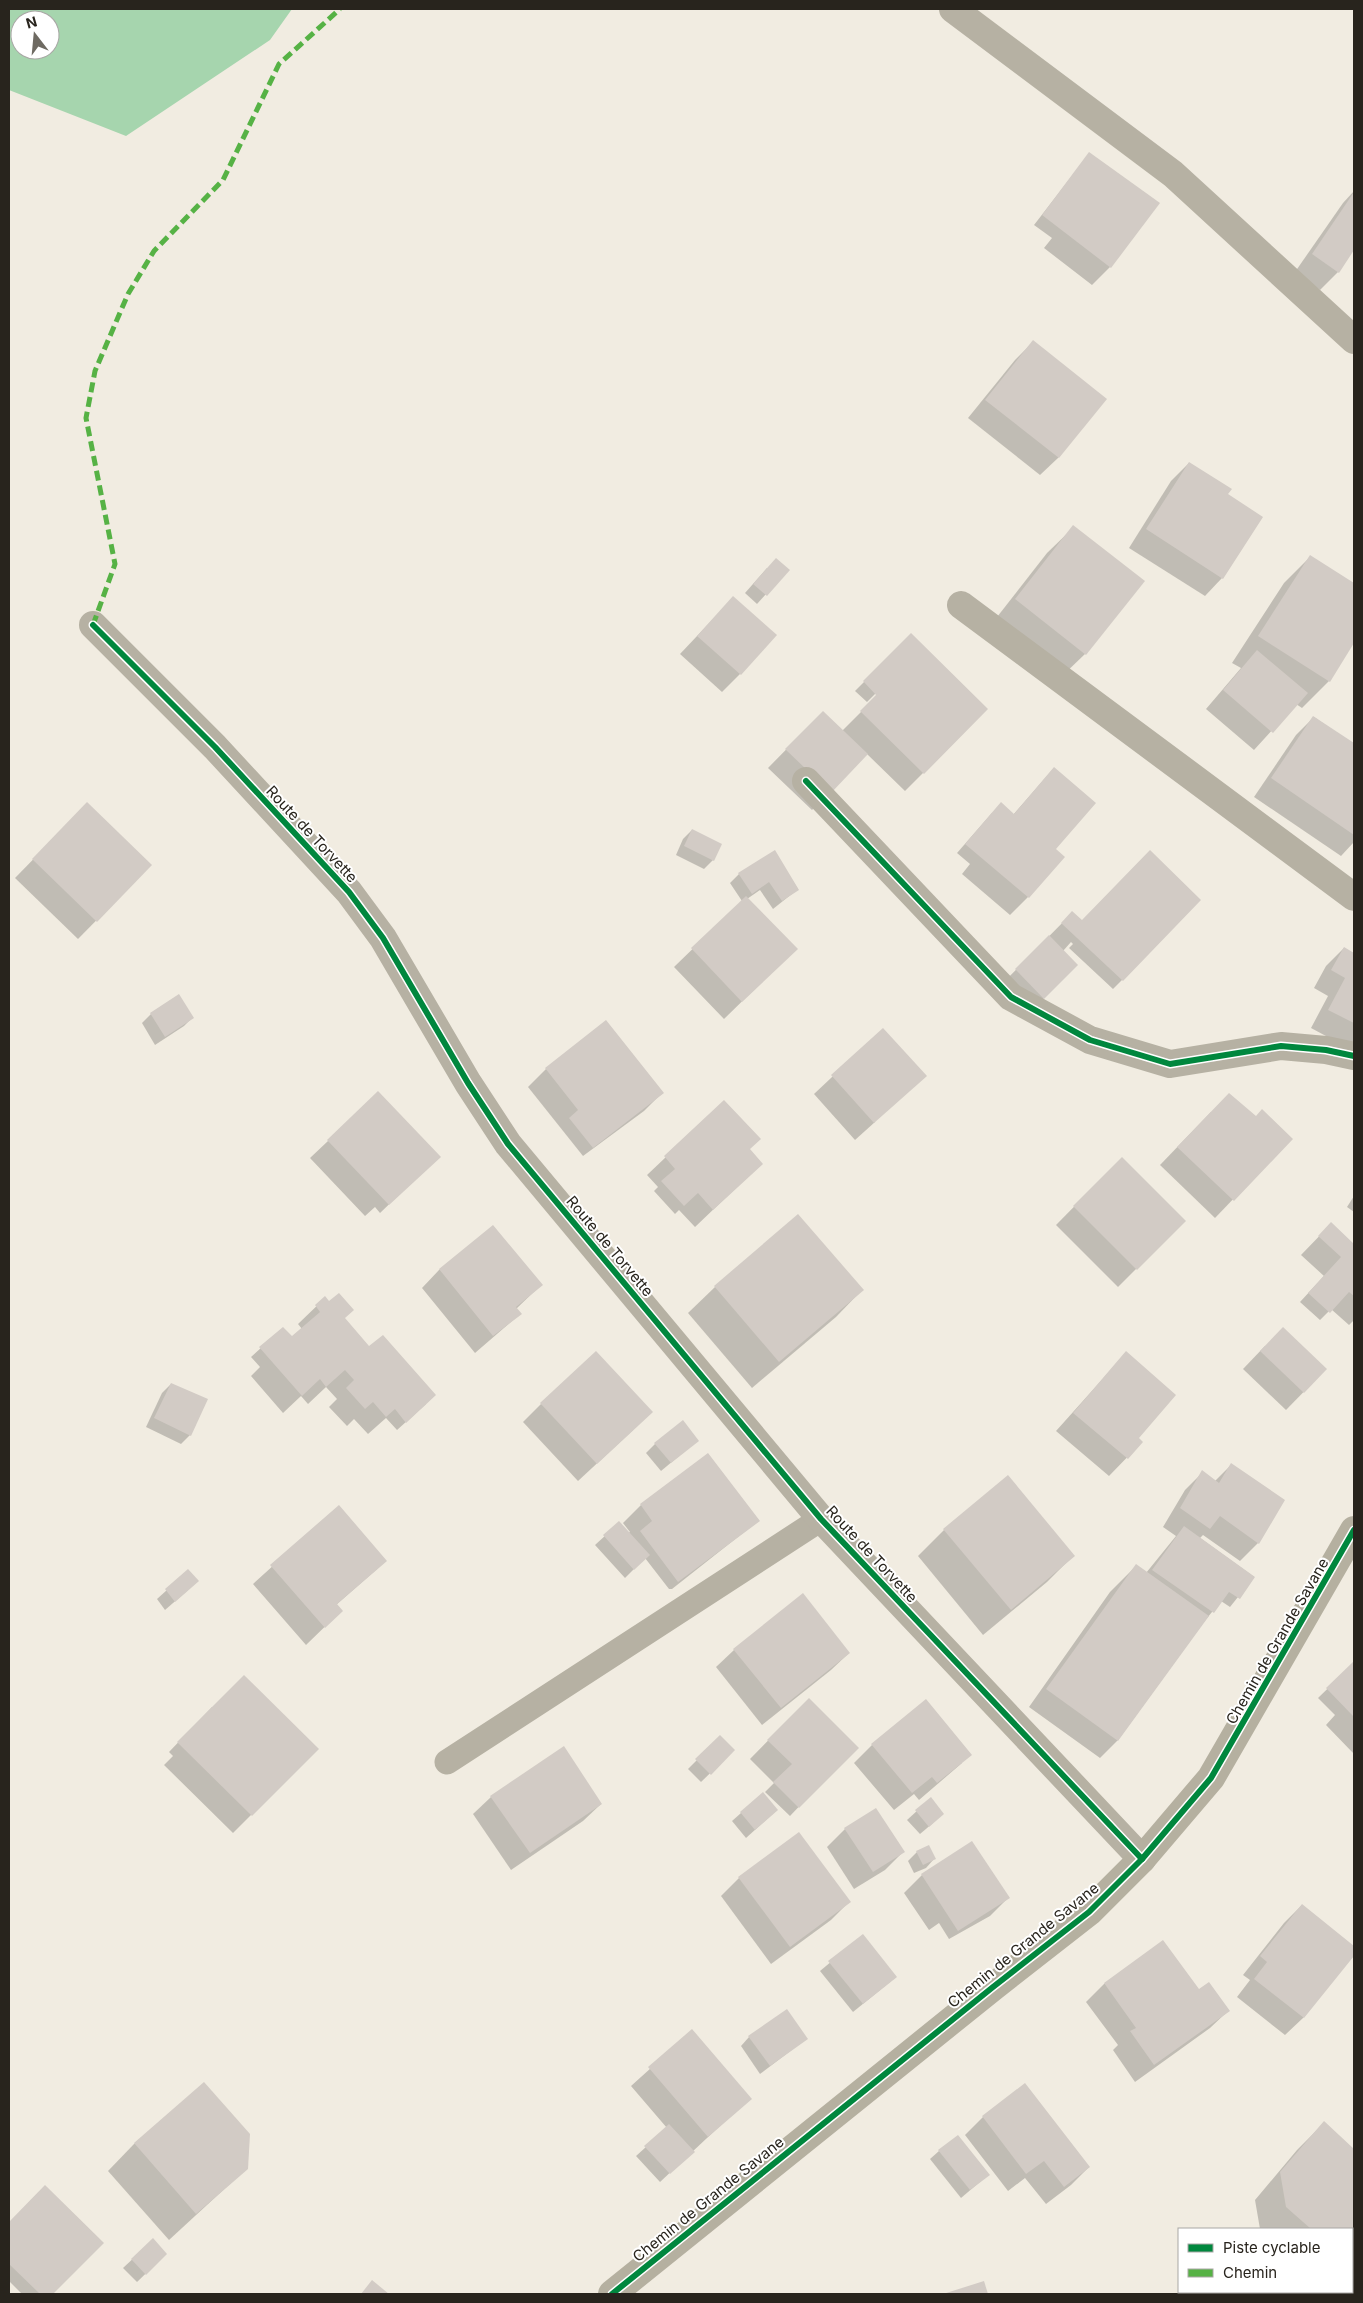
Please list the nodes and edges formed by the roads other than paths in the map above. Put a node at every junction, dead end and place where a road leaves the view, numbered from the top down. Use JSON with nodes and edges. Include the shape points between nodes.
{"nodes":[{"id":1,"x":954,"y":9,"type":"edge"},
{"id":2,"x":1354,"y":340,"type":"edge"},
{"id":3,"x":961,"y":606,"type":"dead end"},
{"id":4,"x":93,"y":625,"type":"dead end"},
{"id":5,"x":806,"y":781,"type":"dead end"},
{"id":6,"x":1354,"y":897,"type":"edge"},
{"id":7,"x":1354,"y":1056,"type":"edge"},
{"id":8,"x":821,"y":1519,"type":"junction"},
{"id":9,"x":1354,"y":1530,"type":"edge"},
{"id":10,"x":447,"y":1762,"type":"dead end"},
{"id":11,"x":1142,"y":1859,"type":"junction"},
{"id":12,"x":612,"y":2294,"type":"edge"}],
"edges":[{"from":1,"to":2,"type":"street","via":[[1174,174]]},
{"from":3,"to":6,"type":"street"},
{"from":4,"to":8,"type":"street","name":"Route de Torvette","via":[[215,747],[349,892],[383,938],[468,1084],[508,1144]]},
{"from":5,"to":7,"type":"street","via":[[1011,998],[1090,1040],[1170,1064],[1281,1046]]},
{"from":8,"to":10,"type":"lane"},
{"from":8,"to":11,"type":"street","name":"Route de Torvette"},
{"from":9,"to":11,"type":"street","name":"Chemin de Grande Savane","via":[[1211,1778]]},
{"from":11,"to":12,"type":"street","name":"Chemin de Grande Savane","via":[[1089,1912]]}]}
